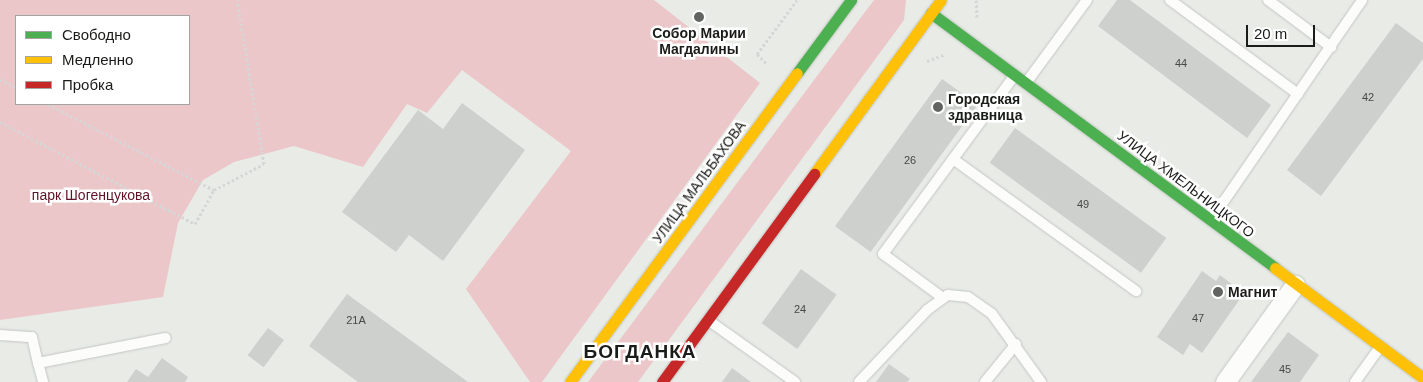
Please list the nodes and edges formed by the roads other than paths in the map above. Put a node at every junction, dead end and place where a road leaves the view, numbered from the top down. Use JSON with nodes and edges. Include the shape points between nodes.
{"nodes":[{"id":1,"x":851,"y":0,"type":"edge"},
{"id":2,"x":926,"y":0,"type":"edge"},
{"id":3,"x":941,"y":0,"type":"edge"},
{"id":4,"x":1087,"y":0,"type":"edge"},
{"id":5,"x":1170,"y":0,"type":"edge"},
{"id":6,"x":1268,"y":0,"type":"edge"},
{"id":7,"x":1362,"y":0,"type":"edge"},
{"id":8,"x":931,"y":13,"type":"junction"},
{"id":9,"x":1331,"y":46,"type":"junction"},
{"id":10,"x":1015,"y":75,"type":"junction"},
{"id":11,"x":1026,"y":84,"type":"junction"},
{"id":12,"x":1298,"y":94,"type":"junction"},
{"id":13,"x":953,"y":159,"type":"junction"},
{"id":14,"x":1210,"y":221,"type":"junction"},
{"id":15,"x":1296,"y":285,"type":"junction"},
{"id":16,"x":1136,"y":291,"type":"dead end"},
{"id":17,"x":943,"y":298,"type":"junction"},
{"id":18,"x":707,"y":320,"type":"junction"},
{"id":19,"x":0,"y":335,"type":"edge"},
{"id":20,"x":166,"y":338,"type":"dead end"},
{"id":21,"x":1016,"y":344,"type":"junction"},
{"id":22,"x":1380,"y":347,"type":"junction"},
{"id":23,"x":38,"y":363,"type":"junction"},
{"id":24,"x":1423,"y":378,"type":"edge"},
{"id":25,"x":43,"y":382,"type":"edge"},
{"id":26,"x":570,"y":382,"type":"edge"},
{"id":27,"x":662,"y":382,"type":"edge"},
{"id":28,"x":795,"y":382,"type":"edge"},
{"id":29,"x":859,"y":382,"type":"edge"},
{"id":30,"x":984,"y":382,"type":"edge"},
{"id":31,"x":1041,"y":382,"type":"edge"},
{"id":32,"x":1225,"y":382,"type":"edge"},
{"id":33,"x":1355,"y":382,"type":"edge"}],
"edges":[{"from":1,"to":26,"type":"main road","name":"УЛИЦА МАЛЬБАХОВА"},
{"from":2,"to":8,"type":"main road"},
{"from":3,"to":8,"type":"main road"},
{"from":4,"to":11,"type":"lane"},
{"from":5,"to":12,"type":"lane"},
{"from":6,"to":9,"type":"lane"},
{"from":7,"to":9,"type":"lane"},
{"from":8,"to":10,"type":"main road","name":"УЛИЦА ХМЕЛЬНИЦКОГО"},
{"from":8,"to":18,"type":"main road"},
{"from":9,"to":12,"type":"lane"},
{"from":10,"to":11,"type":"main road","name":"УЛИЦА ХМЕЛЬНИЦКОГО"},
{"from":10,"to":13,"type":"lane"},
{"from":11,"to":14,"type":"main road","name":"УЛИЦА ХМЕЛЬНИЦКОГО"},
{"from":12,"to":14,"type":"lane"},
{"from":13,"to":16,"type":"lane"},
{"from":13,"to":17,"type":"lane","via":[[883,254]]},
{"from":14,"to":15,"type":"main road","name":"УЛИЦА ХМЕЛЬНИЦКОГО"},
{"from":15,"to":22,"type":"main road","name":"УЛИЦА ХМЕЛЬНИЦКОГО"},
{"from":15,"to":32,"type":"street"},
{"from":17,"to":21,"type":"lane","via":[[968,297],[992,314]]},
{"from":17,"to":29,"type":"lane"},
{"from":18,"to":27,"type":"main road"},
{"from":18,"to":28,"type":"lane"},
{"from":19,"to":23,"type":"lane","via":[[32,337]]},
{"from":20,"to":23,"type":"lane"},
{"from":21,"to":30,"type":"lane"},
{"from":21,"to":31,"type":"lane"},
{"from":22,"to":24,"type":"main road","name":"УЛИЦА ХМЕЛЬНИЦКОГО"},
{"from":22,"to":33,"type":"lane"},
{"from":23,"to":25,"type":"lane"}]}
